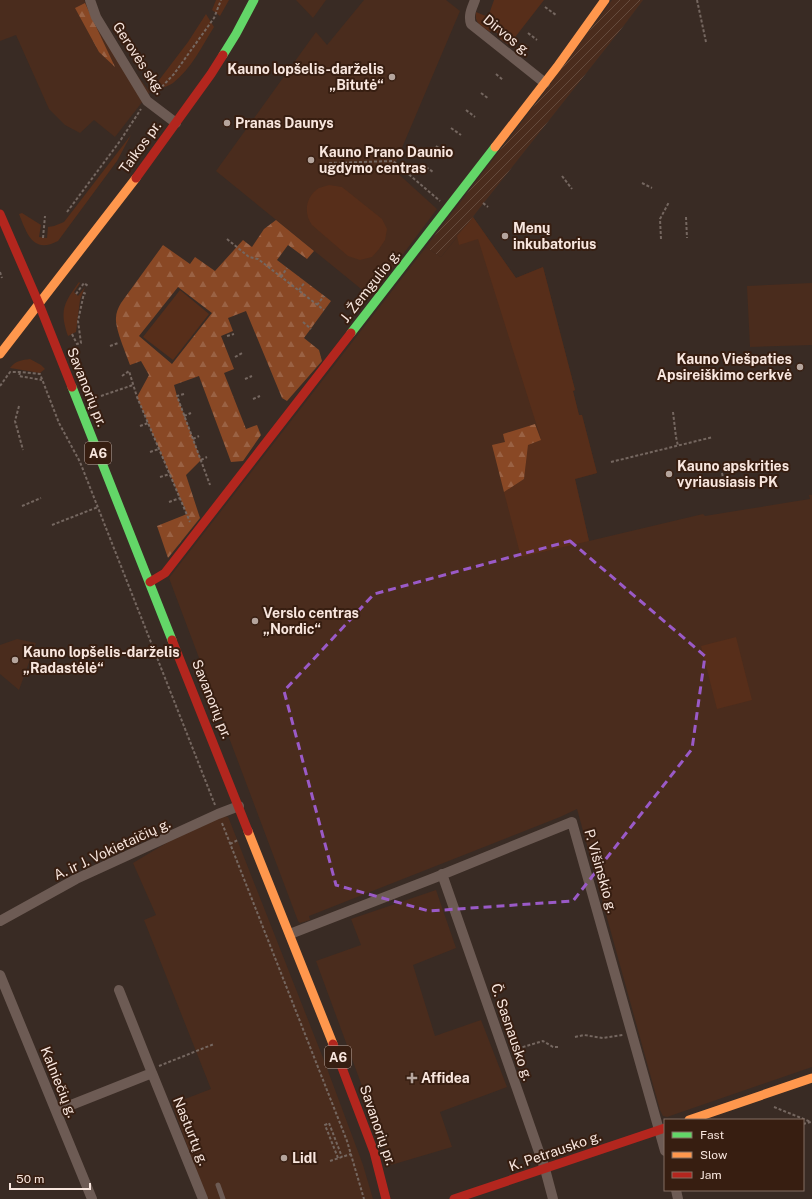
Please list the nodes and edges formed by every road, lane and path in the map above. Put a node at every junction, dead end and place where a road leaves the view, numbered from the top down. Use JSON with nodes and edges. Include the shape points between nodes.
{"nodes":[{"id":1,"x":90,"y":0,"type":"edge"},
{"id":2,"x":254,"y":0,"type":"edge"},
{"id":3,"x":475,"y":0,"type":"edge"},
{"id":4,"x":605,"y":0,"type":"edge"},
{"id":5,"x":697,"y":0,"type":"edge"},
{"id":6,"x":545,"y":7,"type":"dead end"},
{"id":7,"x":556,"y":15,"type":"dead end"},
{"id":8,"x":528,"y":33,"type":"dead end"},
{"id":9,"x":537,"y":40,"type":"dead end"},
{"id":10,"x":706,"y":42,"type":"dead end"},
{"id":11,"x":496,"y":74,"type":"dead end"},
{"id":12,"x":503,"y":80,"type":"dead end"},
{"id":13,"x":544,"y":83,"type":"junction"},
{"id":14,"x":481,"y":93,"type":"dead end"},
{"id":15,"x":489,"y":99,"type":"dead end"},
{"id":16,"x":466,"y":110,"type":"dead end"},
{"id":17,"x":475,"y":117,"type":"dead end"},
{"id":18,"x":176,"y":123,"type":"junction"},
{"id":19,"x":452,"y":128,"type":"dead end"},
{"id":20,"x":461,"y":135,"type":"dead end"},
{"id":21,"x":436,"y":146,"type":"dead end"},
{"id":22,"x":447,"y":154,"type":"dead end"},
{"id":23,"x":329,"y":163,"type":"dead end"},
{"id":24,"x":422,"y":164,"type":"dead end"},
{"id":25,"x":433,"y":172,"type":"dead end"},
{"id":26,"x":562,"y":176,"type":"dead end"},
{"id":27,"x":642,"y":183,"type":"dead end"},
{"id":28,"x":652,"y":188,"type":"dead end"},
{"id":29,"x":572,"y":189,"type":"dead end"},
{"id":30,"x":669,"y":202,"type":"dead end"},
{"id":31,"x":483,"y":203,"type":"dead end"},
{"id":32,"x":488,"y":207,"type":"dead end"},
{"id":33,"x":448,"y":208,"type":"junction"},
{"id":34,"x":0,"y":214,"type":"edge"},
{"id":35,"x":45,"y":216,"type":"dead end"},
{"id":36,"x":686,"y":217,"type":"dead end"},
{"id":37,"x":43,"y":238,"type":"dead end"},
{"id":38,"x":687,"y":238,"type":"dead end"},
{"id":39,"x":226,"y":239,"type":"dead end"},
{"id":40,"x":661,"y":239,"type":"dead end"},
{"id":41,"x":287,"y":268,"type":"dead end"},
{"id":42,"x":0,"y":272,"type":"edge"},
{"id":43,"x":281,"y":277,"type":"junction"},
{"id":44,"x":2,"y":278,"type":"dead end"},
{"id":45,"x":305,"y":282,"type":"dead end"},
{"id":46,"x":88,"y":286,"type":"dead end"},
{"id":47,"x":298,"y":291,"type":"junction"},
{"id":48,"x":76,"y":294,"type":"dead end"},
{"id":49,"x":86,"y":294,"type":"dead end"},
{"id":50,"x":324,"y":296,"type":"dead end"},
{"id":51,"x":38,"y":304,"type":"junction"},
{"id":52,"x":317,"y":305,"type":"junction"},
{"id":53,"x":324,"y":310,"type":"dead end"},
{"id":54,"x":78,"y":321,"type":"junction"},
{"id":55,"x":82,"y":321,"type":"dead end"},
{"id":56,"x":303,"y":322,"type":"dead end"},
{"id":57,"x":311,"y":328,"type":"dead end"},
{"id":58,"x":72,"y":334,"type":"dead end"},
{"id":59,"x":234,"y":334,"type":"dead end"},
{"id":60,"x":227,"y":336,"type":"dead end"},
{"id":61,"x":118,"y":343,"type":"dead end"},
{"id":62,"x":110,"y":346,"type":"dead end"},
{"id":63,"x":242,"y":353,"type":"dead end"},
{"id":64,"x":0,"y":354,"type":"edge"},
{"id":65,"x":235,"y":356,"type":"dead end"},
{"id":66,"x":20,"y":372,"type":"junction"},
{"id":67,"x":122,"y":376,"type":"dead end"},
{"id":68,"x":252,"y":376,"type":"dead end"},
{"id":69,"x":245,"y":379,"type":"dead end"},
{"id":70,"x":42,"y":380,"type":"junction"},
{"id":71,"x":133,"y":385,"type":"junction"},
{"id":72,"x":0,"y":386,"type":"edge"},
{"id":73,"x":184,"y":394,"type":"dead end"},
{"id":74,"x":102,"y":396,"type":"dead end"},
{"id":75,"x":260,"y":396,"type":"dead end"},
{"id":76,"x":253,"y":399,"type":"dead end"},
{"id":77,"x":19,"y":406,"type":"dead end"},
{"id":78,"x":673,"y":412,"type":"dead end"},
{"id":79,"x":191,"y":413,"type":"dead end"},
{"id":80,"x":184,"y":416,"type":"junction"},
{"id":81,"x":148,"y":423,"type":"junction"},
{"id":82,"x":140,"y":426,"type":"dead end"},
{"id":83,"x":199,"y":436,"type":"dead end"},
{"id":84,"x":713,"y":437,"type":"dead end"},
{"id":85,"x":193,"y":439,"type":"junction"},
{"id":86,"x":678,"y":446,"type":"junction"},
{"id":87,"x":159,"y":449,"type":"junction"},
{"id":88,"x":23,"y":450,"type":"dead end"},
{"id":89,"x":150,"y":452,"type":"dead end"},
{"id":90,"x":207,"y":457,"type":"dead end"},
{"id":91,"x":201,"y":460,"type":"junction"},
{"id":92,"x":611,"y":462,"type":"dead end"},
{"id":93,"x":722,"y":473,"type":"dead end"},
{"id":94,"x":170,"y":474,"type":"junction"},
{"id":95,"x":160,"y":477,"type":"dead end"},
{"id":96,"x":724,"y":482,"type":"dead end"},
{"id":97,"x":210,"y":485,"type":"dead end"},
{"id":98,"x":41,"y":498,"type":"dead end"},
{"id":99,"x":180,"y":498,"type":"junction"},
{"id":100,"x":169,"y":502,"type":"dead end"},
{"id":101,"x":22,"y":506,"type":"dead end"},
{"id":102,"x":98,"y":508,"type":"junction"},
{"id":103,"x":52,"y":525,"type":"dead end"},
{"id":104,"x":196,"y":534,"type":"junction"},
{"id":105,"x":150,"y":582,"type":"junction"},
{"id":106,"x":239,"y":806,"type":"junction"},
{"id":107,"x":218,"y":814,"type":"junction"},
{"id":108,"x":442,"y":874,"type":"junction"},
{"id":109,"x":0,"y":921,"type":"edge"},
{"id":110,"x":290,"y":934,"type":"junction"},
{"id":111,"x":0,"y":975,"type":"edge"},
{"id":112,"x":119,"y":990,"type":"dead end"},
{"id":113,"x":632,"y":1033,"type":"junction"},
{"id":114,"x":575,"y":1037,"type":"dead end"},
{"id":115,"x":214,"y":1044,"type":"dead end"},
{"id":116,"x":558,"y":1047,"type":"dead end"},
{"id":117,"x":504,"y":1053,"type":"junction"},
{"id":118,"x":152,"y":1071,"type":"junction"},
{"id":119,"x":812,"y":1078,"type":"edge"},
{"id":120,"x":774,"y":1107,"type":"dead end"},
{"id":121,"x":56,"y":1111,"type":"junction"},
{"id":122,"x":692,"y":1119,"type":"edge"},
{"id":123,"x":812,"y":1121,"type":"edge"},
{"id":124,"x":662,"y":1129,"type":"edge"},
{"id":125,"x":664,"y":1144,"type":"edge"},
{"id":126,"x":351,"y":1154,"type":"junction"},
{"id":127,"x":342,"y":1157,"type":"junction"},
{"id":128,"x":338,"y":1158,"type":"junction"},
{"id":129,"x":330,"y":1161,"type":"dead end"},
{"id":130,"x":545,"y":1169,"type":"junction"},
{"id":131,"x":218,"y":1185,"type":"dead end"},
{"id":132,"x":92,"y":1199,"type":"edge"},
{"id":133,"x":203,"y":1199,"type":"edge"},
{"id":134,"x":223,"y":1199,"type":"edge"},
{"id":135,"x":364,"y":1199,"type":"edge"},
{"id":136,"x":386,"y":1199,"type":"edge"},
{"id":137,"x":454,"y":1199,"type":"edge"},
{"id":138,"x":554,"y":1199,"type":"edge"}],
"edges":[{"from":1,"to":18,"type":"street","name":"Gerovės skg.","via":[[96,17],[147,101]]},
{"from":2,"to":18,"type":"main road","name":"Taikos pr.","via":[[211,74]]},
{"from":3,"to":13,"type":"street","name":"Dirvos g.","via":[[469,19],[471,24]]},
{"from":4,"to":13,"type":"main road","name":"J. Žemgulio g."},
{"from":5,"to":10,"type":"path"},
{"from":6,"to":7,"type":"path"},
{"from":8,"to":9,"type":"path"},
{"from":11,"to":12,"type":"path"},
{"from":13,"to":33,"type":"main road","name":"J. Žemgulio g."},
{"from":14,"to":15,"type":"path"},
{"from":16,"to":17,"type":"path"},
{"from":18,"to":51,"type":"main road","name":"Taikos pr."},
{"from":19,"to":20,"type":"path"},
{"from":21,"to":22,"type":"path"},
{"from":23,"to":33,"type":"path","via":[[393,161]]},
{"from":24,"to":25,"type":"path"},
{"from":26,"to":29,"type":"path"},
{"from":27,"to":28,"type":"path"},
{"from":30,"to":40,"type":"path","via":[[660,219]]},
{"from":31,"to":32,"type":"path"},
{"from":33,"to":104,"type":"main road","name":"J. Žemgulio g."},
{"from":34,"to":51,"type":"main road","name":"Savanorių pr.","number":"A6"},
{"from":35,"to":37,"type":"path"},
{"from":36,"to":38,"type":"path"},
{"from":39,"to":43,"type":"path"},
{"from":41,"to":43,"type":"path"},
{"from":42,"to":44,"type":"path"},
{"from":43,"to":47,"type":"path"},
{"from":45,"to":47,"type":"path"},
{"from":46,"to":48,"type":"path","via":[[84,283]]},
{"from":47,"to":52,"type":"path"},
{"from":49,"to":54,"type":"path","via":[[84,293]]},
{"from":50,"to":52,"type":"path"},
{"from":51,"to":64,"type":"main road","name":"Taikos pr."},
{"from":51,"to":105,"type":"main road","name":"Savanorių pr.","number":"A6"},
{"from":52,"to":53,"type":"path"},
{"from":54,"to":55,"type":"path"},
{"from":54,"to":58,"type":"path","via":[[81,343],[76,344]]},
{"from":56,"to":57,"type":"path"},
{"from":59,"to":60,"type":"path"},
{"from":61,"to":62,"type":"path"},
{"from":63,"to":65,"type":"path"},
{"from":66,"to":70,"type":"path","via":[[40,374]]},
{"from":66,"to":70,"type":"path","via":[[19,376]]},
{"from":66,"to":72,"type":"path","via":[[10,372]]},
{"from":67,"to":71,"type":"path","via":[[129,371]]},
{"from":68,"to":69,"type":"path"},
{"from":70,"to":102,"type":"path"},
{"from":71,"to":74,"type":"path"},
{"from":71,"to":81,"type":"path"},
{"from":73,"to":80,"type":"path","via":[[177,396]]},
{"from":75,"to":76,"type":"path"},
{"from":77,"to":88,"type":"path","via":[[15,421]]},
{"from":78,"to":86,"type":"path"},
{"from":79,"to":80,"type":"path"},
{"from":80,"to":85,"type":"path"},
{"from":81,"to":82,"type":"path"},
{"from":81,"to":87,"type":"path"},
{"from":83,"to":85,"type":"path"},
{"from":84,"to":86,"type":"path"},
{"from":85,"to":91,"type":"path"},
{"from":86,"to":92,"type":"path"},
{"from":87,"to":89,"type":"path"},
{"from":87,"to":94,"type":"path"},
{"from":90,"to":91,"type":"path"},
{"from":91,"to":97,"type":"path"},
{"from":93,"to":96,"type":"path"},
{"from":94,"to":95,"type":"path"},
{"from":94,"to":99,"type":"path"},
{"from":98,"to":101,"type":"path"},
{"from":99,"to":100,"type":"path"},
{"from":99,"to":104,"type":"path"},
{"from":102,"to":103,"type":"path"},
{"from":102,"to":107,"type":"path"},
{"from":104,"to":105,"type":"main road","name":"J. Žemgulio g.","via":[[165,573]]},
{"from":105,"to":106,"type":"main road","name":"Savanorių pr.","number":"A6"},
{"from":106,"to":107,"type":"street","name":"A. ir J. Vokietaičių g."},
{"from":106,"to":110,"type":"main road","name":"Savanorių pr.","number":"A6"},
{"from":107,"to":109,"type":"street","name":"A. ir J. Vokietaičių g.","via":[[76,879]]},
{"from":107,"to":126,"type":"path"},
{"from":108,"to":110,"type":"street","name":"P. Višinskio g."},
{"from":108,"to":113,"type":"street","name":"P. Višinskio g.","via":[[572,822]]},
{"from":108,"to":117,"type":"street","name":"Č. Sasnausko g."},
{"from":110,"to":136,"type":"main road","name":"Savanorių pr.","number":"A6","via":[[368,1134]]},
{"from":111,"to":121,"type":"street","name":"Kalniečių g."},
{"from":112,"to":118,"type":"street","name":"Nasturtų g."},
{"from":113,"to":114,"type":"path","via":[[612,1038],[584,1035]]},
{"from":113,"to":124,"type":"street","name":"P. Višinskio g."},
{"from":115,"to":118,"type":"path"},
{"from":116,"to":117,"type":"path","via":[[543,1040]]},
{"from":117,"to":130,"type":"street","name":"Č. Sasnausko g."},
{"from":118,"to":121,"type":"street"},
{"from":118,"to":133,"type":"street","name":"Nasturtų g."},
{"from":119,"to":122,"type":"main road"},
{"from":120,"to":123,"type":"path"},
{"from":121,"to":132,"type":"street","name":"Kalniečių g."},
{"from":124,"to":125,"type":"street","name":"P. Višinskio g."},
{"from":124,"to":130,"type":"main road","name":"K. Petrausko g."},
{"from":126,"to":127,"type":"path"},
{"from":126,"to":135,"type":"path"},
{"from":127,"to":128,"type":"path"},
{"from":127,"to":128,"type":"path","via":[[329,1123],[325,1125]]},
{"from":128,"to":129,"type":"path"},
{"from":130,"to":137,"type":"main road","name":"K. Petrausko g."},
{"from":130,"to":138,"type":"street","name":"Č. Sasnausko g."},
{"from":131,"to":134,"type":"lane"}]}
